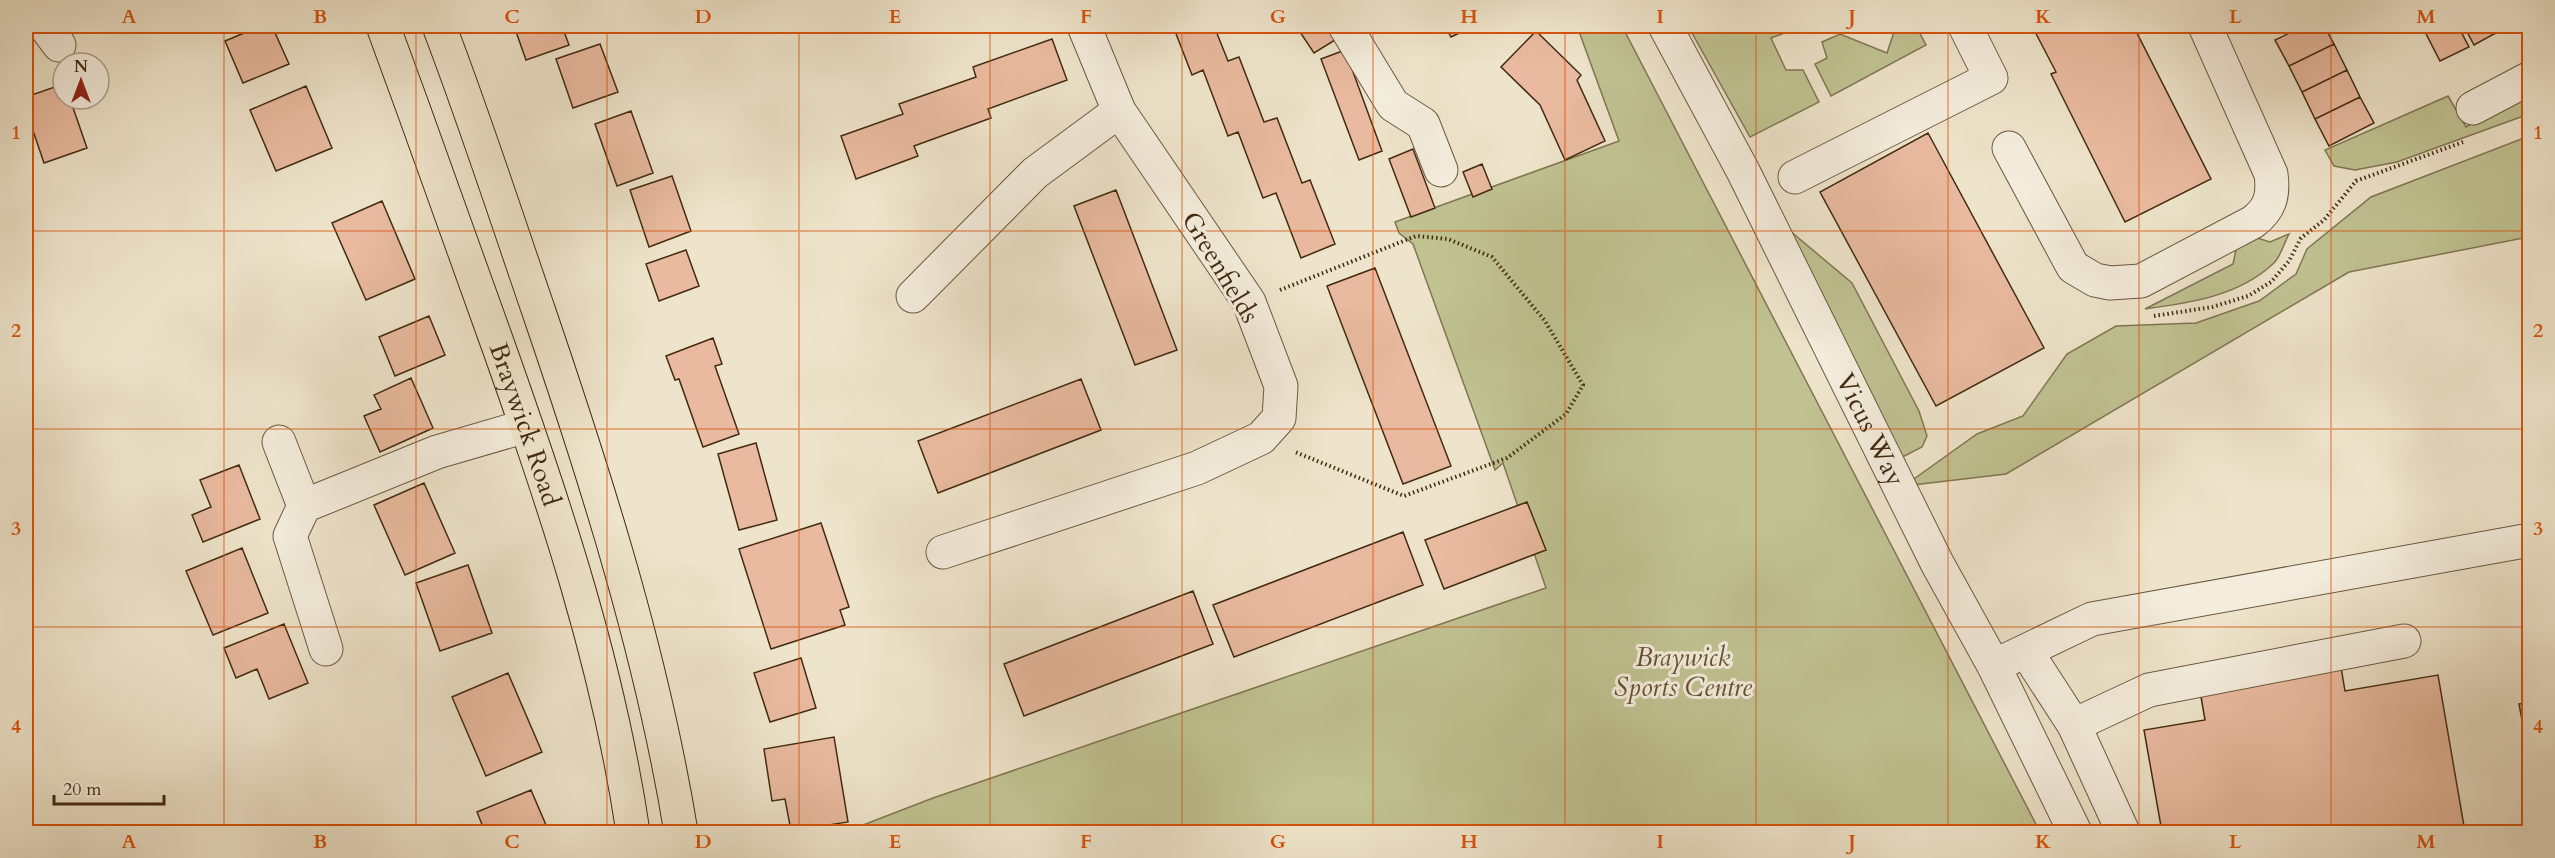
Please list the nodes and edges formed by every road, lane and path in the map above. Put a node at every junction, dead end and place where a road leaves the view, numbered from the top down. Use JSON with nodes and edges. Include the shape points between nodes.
{"nodes":[{"id":1,"x":383,"y":26,"type":"edge"},
{"id":2,"x":439,"y":26,"type":"edge"},
{"id":3,"x":1084,"y":26,"type":"edge"},
{"id":4,"x":1345,"y":26,"type":"edge"},
{"id":5,"x":1665,"y":26,"type":"edge"},
{"id":6,"x":1965,"y":26,"type":"edge"},
{"id":7,"x":2205,"y":26,"type":"edge"},
{"id":8,"x":2529,"y":78,"type":"edge"},
{"id":9,"x":1119,"y":111,"type":"junction"},
{"id":10,"x":2472,"y":124,"type":"joint"},
{"id":11,"x":2009,"y":148,"type":"dead end"},
{"id":12,"x":1441,"y":170,"type":"dead end"},
{"id":13,"x":1795,"y":177,"type":"dead end"},
{"id":14,"x":913,"y":296,"type":"dead end"},
{"id":15,"x":1249,"y":302,"type":"junction"},
{"id":16,"x":2146,"y":317,"type":"dead end"},
{"id":17,"x":526,"y":426,"type":"junction"},
{"id":18,"x":1261,"y":438,"type":"junction"},
{"id":19,"x":279,"y":442,"type":"dead end"},
{"id":20,"x":304,"y":506,"type":"junction"},
{"id":21,"x":2529,"y":540,"type":"edge"},
{"id":22,"x":943,"y":552,"type":"dead end"},
{"id":23,"x":2404,"y":641,"type":"dead end"},
{"id":24,"x":326,"y":649,"type":"dead end"},
{"id":25,"x":2026,"y":651,"type":"junction"},
{"id":26,"x":1994,"y":666,"type":"junction"},
{"id":27,"x":2074,"y":725,"type":"junction"},
{"id":28,"x":633,"y":832,"type":"edge"},
{"id":29,"x":681,"y":832,"type":"edge"},
{"id":30,"x":2075,"y":832,"type":"edge"},
{"id":31,"x":2123,"y":832,"type":"edge"}],
"edges":[{"from":1,"to":17,"type":"main road","name":"Braywick Road"},
{"from":2,"to":29,"type":"main road","name":"Braywick Road","via":[[596,480],[668,752]]},
{"from":3,"to":9,"type":"street","name":"Greenfields"},
{"from":4,"to":12,"type":"street","via":[[1393,105],[1423,124]]},
{"from":5,"to":26,"type":"street","name":"Vicus Way","via":[[1743,171],[1937,563]]},
{"from":6,"to":13,"type":"street","via":[[1991,78]]},
{"from":7,"to":11,"type":"street","via":[[2263,154],[2274,190],[2268,207],[2253,222],[2141,281],[2095,280],[2073,267]]},
{"from":8,"to":10,"type":"street"},
{"from":9,"to":14,"type":"street","via":[[1035,173]]},
{"from":9,"to":15,"type":"street","name":"Greenfields"},
{"from":10,"to":16,"type":"path","via":[[2356,181],[2324,220],[2301,238],[2289,261],[2271,282],[2248,296],[2212,307]]},
{"from":15,"to":18,"type":"street","name":"Greenfields","via":[[1281,386],[1279,418]]},
{"from":15,"to":18,"type":"path","via":[[1416,236],[1448,239],[1492,257],[1545,321],[1583,385],[1566,414],[1507,458],[1404,496]]},
{"from":17,"to":20,"type":"street","via":[[437,452]]},
{"from":17,"to":28,"type":"main road","name":"Braywick Road","via":[[586,608],[623,769]]},
{"from":18,"to":22,"type":"street","name":"Greenfields","via":[[1197,468]]},
{"from":19,"to":20,"type":"street"},
{"from":20,"to":24,"type":"street","via":[[290,536]]},
{"from":21,"to":25,"type":"street","via":[[2092,619]]},
{"from":23,"to":27,"type":"street","via":[[2149,690]]},
{"from":25,"to":26,"type":"street"},
{"from":25,"to":27,"type":"street"},
{"from":26,"to":30,"type":"street","name":"Vicus Way"},
{"from":27,"to":31,"type":"street"}]}
